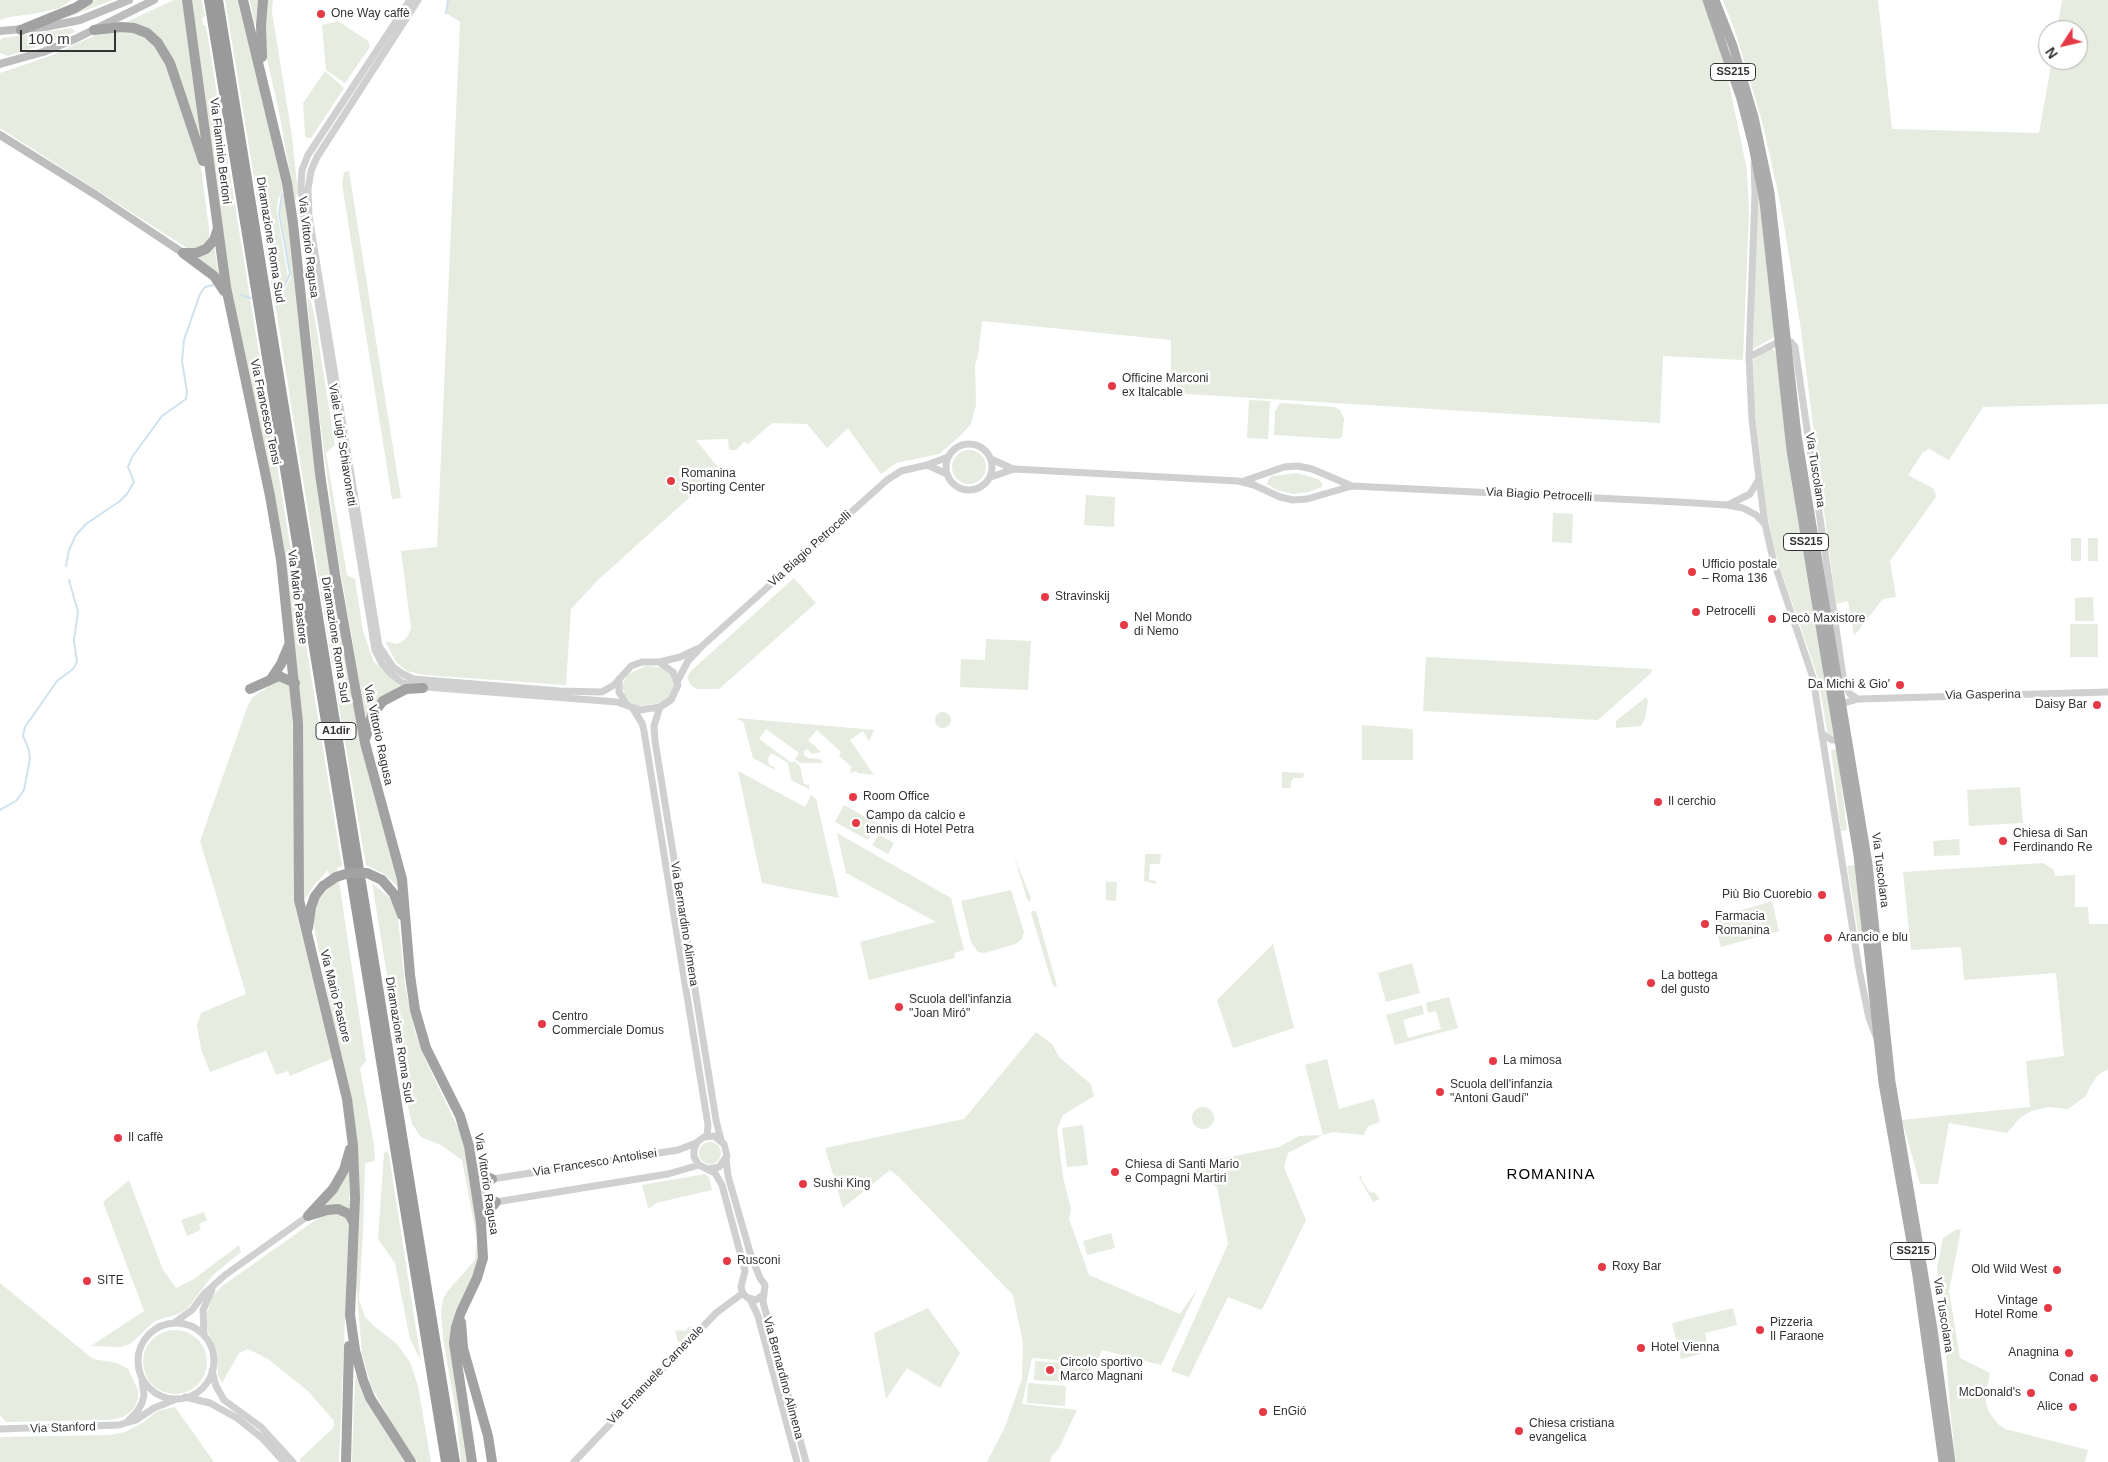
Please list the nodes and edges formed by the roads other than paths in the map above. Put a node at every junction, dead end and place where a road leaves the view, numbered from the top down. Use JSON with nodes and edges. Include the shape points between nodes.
{"nodes":[{"id":1,"x":88,"y":0,"type":"edge"},
{"id":2,"x":129,"y":0,"type":"edge"},
{"id":3,"x":154,"y":0,"type":"edge"},
{"id":4,"x":186,"y":0,"type":"edge"},
{"id":5,"x":209,"y":0,"type":"edge"},
{"id":6,"x":218,"y":0,"type":"edge"},
{"id":7,"x":244,"y":0,"type":"edge"},
{"id":8,"x":263,"y":0,"type":"edge"},
{"id":9,"x":410,"y":0,"type":"edge"},
{"id":10,"x":418,"y":0,"type":"edge"},
{"id":11,"x":1708,"y":0,"type":"edge"},
{"id":12,"x":1715,"y":0,"type":"edge"},
{"id":13,"x":17,"y":30,"type":"junction"},
{"id":14,"x":94,"y":30,"type":"junction"},
{"id":15,"x":0,"y":33,"type":"edge"},
{"id":16,"x":0,"y":57,"type":"edge"},
{"id":17,"x":19,"y":58,"type":"junction"},
{"id":18,"x":0,"y":64,"type":"edge"},
{"id":19,"x":265,"y":88,"type":"junction"},
{"id":20,"x":0,"y":136,"type":"edge"},
{"id":21,"x":1753,"y":146,"type":"junction"},
{"id":22,"x":215,"y":209,"type":"junction"},
{"id":23,"x":217,"y":225,"type":"junction"},
{"id":24,"x":183,"y":253,"type":"junction"},
{"id":25,"x":230,"y":306,"type":"junction"},
{"id":26,"x":1782,"y":341,"type":"junction"},
{"id":27,"x":1749,"y":356,"type":"junction"},
{"id":28,"x":948,"y":457,"type":"junction"},
{"id":29,"x":991,"y":459,"type":"junction"},
{"id":30,"x":927,"y":465,"type":"junction"},
{"id":31,"x":1014,"y":470,"type":"junction"},
{"id":32,"x":947,"y":474,"type":"junction"},
{"id":33,"x":990,"y":476,"type":"junction"},
{"id":34,"x":1759,"y":479,"type":"junction"},
{"id":35,"x":1243,"y":481,"type":"junction"},
{"id":36,"x":1352,"y":486,"type":"junction"},
{"id":37,"x":1727,"y":505,"type":"junction"},
{"id":38,"x":1819,"y":516,"type":"junction"},
{"id":39,"x":275,"y":523,"type":"joint"},
{"id":40,"x":1765,"y":524,"type":"junction"},
{"id":41,"x":1818,"y":565,"type":"junction"},
{"id":42,"x":290,"y":641,"type":"junction"},
{"id":43,"x":702,"y":647,"type":"junction"},
{"id":44,"x":1832,"y":648,"type":"junction"},
{"id":45,"x":659,"y":662,"type":"junction"},
{"id":46,"x":271,"y":679,"type":"junction"},
{"id":47,"x":620,"y":679,"type":"junction"},
{"id":48,"x":678,"y":680,"type":"junction"},
{"id":49,"x":295,"y":683,"type":"junction"},
{"id":50,"x":1844,"y":683,"type":"junction"},
{"id":51,"x":423,"y":688,"type":"junction"},
{"id":52,"x":250,"y":689,"type":"dead end"},
{"id":53,"x":2108,"y":692,"type":"edge"},
{"id":54,"x":1858,"y":699,"type":"junction"},
{"id":55,"x":1842,"y":704,"type":"junction"},
{"id":56,"x":660,"y":707,"type":"junction"},
{"id":57,"x":632,"y":708,"type":"junction"},
{"id":58,"x":1822,"y":734,"type":"junction"},
{"id":59,"x":1847,"y":734,"type":"junction"},
{"id":60,"x":1839,"y":741,"type":"junction"},
{"id":61,"x":364,"y":743,"type":"junction"},
{"id":62,"x":408,"y":940,"type":"junction"},
{"id":63,"x":311,"y":951,"type":"junction"},
{"id":64,"x":1878,"y":1041,"type":"junction"},
{"id":65,"x":351,"y":1130,"type":"junction"},
{"id":66,"x":707,"y":1136,"type":"junction"},
{"id":67,"x":721,"y":1140,"type":"junction"},
{"id":68,"x":696,"y":1143,"type":"junction"},
{"id":69,"x":726,"y":1159,"type":"junction"},
{"id":70,"x":699,"y":1165,"type":"junction"},
{"id":71,"x":472,"y":1166,"type":"junction"},
{"id":72,"x":708,"y":1169,"type":"junction"},
{"id":73,"x":492,"y":1179,"type":"junction"},
{"id":74,"x":496,"y":1202,"type":"junction"},
{"id":75,"x":308,"y":1216,"type":"junction"},
{"id":76,"x":481,"y":1223,"type":"junction"},
{"id":77,"x":354,"y":1231,"type":"junction"},
{"id":78,"x":760,"y":1278,"type":"junction"},
{"id":79,"x":744,"y":1280,"type":"junction"},
{"id":80,"x":216,"y":1283,"type":"junction"},
{"id":81,"x":743,"y":1293,"type":"junction"},
{"id":82,"x":764,"y":1293,"type":"junction"},
{"id":83,"x":750,"y":1299,"type":"junction"},
{"id":84,"x":461,"y":1312,"type":"junction"},
{"id":85,"x":350,"y":1315,"type":"junction"},
{"id":86,"x":174,"y":1323,"type":"junction"},
{"id":87,"x":204,"y":1334,"type":"junction"},
{"id":88,"x":212,"y":1371,"type":"junction"},
{"id":89,"x":142,"y":1379,"type":"junction"},
{"id":90,"x":185,"y":1397,"type":"junction"},
{"id":91,"x":176,"y":1399,"type":"junction"},
{"id":92,"x":126,"y":1423,"type":"junction"},
{"id":93,"x":0,"y":1429,"type":"edge"},
{"id":94,"x":284,"y":1462,"type":"edge"},
{"id":95,"x":293,"y":1462,"type":"edge"},
{"id":96,"x":346,"y":1462,"type":"edge"},
{"id":97,"x":411,"y":1462,"type":"edge"},
{"id":98,"x":446,"y":1462,"type":"edge"},
{"id":99,"x":455,"y":1462,"type":"edge"},
{"id":100,"x":472,"y":1462,"type":"edge"},
{"id":101,"x":492,"y":1462,"type":"edge"},
{"id":102,"x":574,"y":1462,"type":"edge"},
{"id":103,"x":797,"y":1462,"type":"edge"},
{"id":104,"x":806,"y":1462,"type":"edge"},
{"id":105,"x":1943,"y":1462,"type":"edge"},
{"id":106,"x":1951,"y":1462,"type":"edge"}],
"edges":[{"from":1,"to":13,"type":"highway"},
{"from":2,"to":13,"type":"main road","via":[[80,20]]},
{"from":3,"to":14,"type":"main road"},
{"from":4,"to":22,"type":"highway","name":"Via Flaminio Bertoni"},
{"from":5,"to":98,"type":"highway","name":"Diramazione Roma Sud","number":"A1dir"},
{"from":6,"to":99,"type":"highway","name":"Diramazione Roma Sud","number":"A1dir"},
{"from":7,"to":19,"type":"highway","name":"Via Vittorio Ragusa"},
{"from":8,"to":19,"type":"highway","via":[[261,36]]},
{"from":9,"to":51,"type":"street","name":"Viale Luigi Schiavonetti","via":[[308,155],[302,170],[301,193],[372,641],[380,660],[391,674],[405,684]]},
{"from":10,"to":47,"type":"street","name":"Viale Luigi Schiavonetti","via":[[317,158],[308,189],[309,216],[379,644],[393,667],[416,679],[596,692],[611,688]]},
{"from":11,"to":21,"type":"main road","name":"Via Tuscolana","number":"SS215"},
{"from":12,"to":26,"type":"main road","name":"Via Tuscolana","number":"SS215","via":[[1743,80],[1766,166],[1774,215]]},
{"from":13,"to":15,"type":"main road"},
{"from":14,"to":17,"type":"main road","via":[[43,52]]},
{"from":14,"to":22,"type":"highway","via":[[137,29],[150,35],[164,50],[196,134]]},
{"from":16,"to":17,"type":"main road","via":[[7,60]]},
{"from":17,"to":18,"type":"main road"},
{"from":19,"to":61,"type":"highway","name":"Via Vittorio Ragusa","via":[[293,223],[320,474]]},
{"from":20,"to":24,"type":"main road"},
{"from":21,"to":26,"type":"main road","name":"Via Tuscolana","number":"SS215","via":[[1764,202]]},
{"from":21,"to":27,"type":"street","name":"Via Tuscolana"},
{"from":22,"to":23,"type":"highway","name":"Via Flaminio Bertoni"},
{"from":23,"to":24,"type":"highway","via":[[216,236],[208,247],[199,252]]},
{"from":23,"to":25,"type":"highway","name":"Via Flaminio Bertoni"},
{"from":24,"to":25,"type":"highway","via":[[217,279]]},
{"from":25,"to":39,"type":"highway","name":"Via Francesco Tensi"},
{"from":26,"to":27,"type":"street"},
{"from":26,"to":38,"type":"street","name":"Via Tuscolana","via":[[1792,342],[1796,347]]},
{"from":26,"to":41,"type":"main road","name":"Via Tuscolana","number":"SS215"},
{"from":26,"to":60,"type":"main road","name":"Via Tuscolana","number":"SS215","via":[[1795,475]]},
{"from":27,"to":34,"type":"street","name":"Via Tuscolana"},
{"from":28,"to":29,"type":"street","via":[[957,448],[970,444],[983,449]]},
{"from":28,"to":30,"type":"street","name":"Via Biagio Petrocelli"},
{"from":28,"to":32,"type":"street"},
{"from":29,"to":31,"type":"street","name":"Via Biagio Petrocelli"},
{"from":29,"to":33,"type":"street"},
{"from":30,"to":32,"type":"street"},
{"from":30,"to":43,"type":"street","name":"Via Biagio Petrocelli","via":[[905,470],[890,478]]},
{"from":31,"to":33,"type":"street","name":"Via Biagio Petrocelli"},
{"from":31,"to":35,"type":"street","name":"Via Biagio Petrocelli"},
{"from":32,"to":33,"type":"street","via":[[955,485],[967,491],[980,488]]},
{"from":34,"to":37,"type":"street","name":"Via Biagio Petrocelli","via":[[1750,494]]},
{"from":34,"to":40,"type":"street","name":"Via Tuscolana"},
{"from":35,"to":36,"type":"street","name":"Via Biagio Petrocelli","via":[[1294,500]]},
{"from":35,"to":36,"type":"street","name":"Via Biagio Petrocelli","via":[[1284,467],[1298,466]]},
{"from":36,"to":37,"type":"street","name":"Via Biagio Petrocelli"},
{"from":37,"to":40,"type":"street","name":"Via Biagio Petrocelli","via":[[1749,510]]},
{"from":38,"to":41,"type":"street"},
{"from":38,"to":50,"type":"street","name":"Via Tuscolana"},
{"from":39,"to":42,"type":"highway","name":"Via Mario Pastore"},
{"from":40,"to":58,"type":"street","name":"Via Tuscolana","via":[[1776,569],[1813,674]]},
{"from":41,"to":44,"type":"main road","name":"Via Tuscolana","number":"SS215"},
{"from":42,"to":46,"type":"highway"},
{"from":42,"to":49,"type":"highway","name":"Via Mario Pastore"},
{"from":43,"to":45,"type":"street","name":"Via Biagio Petrocelli"},
{"from":43,"to":48,"type":"street","name":"Via Biagio Petrocelli"},
{"from":44,"to":50,"type":"street"},
{"from":44,"to":55,"type":"main road","name":"Via Tuscolana","number":"SS215"},
{"from":45,"to":47,"type":"street","name":"Viale Luigi Schiavonetti","via":[[636,664]]},
{"from":45,"to":48,"type":"street"},
{"from":46,"to":49,"type":"highway","via":[[282,676]]},
{"from":46,"to":52,"type":"highway"},
{"from":47,"to":57,"type":"street","via":[[619,694]]},
{"from":48,"to":56,"type":"street","via":[[675,695]]},
{"from":49,"to":63,"type":"highway","name":"Via Mario Pastore","via":[[299,754],[299,893]]},
{"from":50,"to":54,"type":"street","via":[[1851,696]]},
{"from":51,"to":57,"type":"street","name":"Viale Luigi Schiavonetti","via":[[617,702]]},
{"from":51,"to":61,"type":"highway","via":[[406,689],[383,701],[372,715]]},
{"from":53,"to":54,"type":"street","name":"Via Gasperina"},
{"from":54,"to":55,"type":"street","name":"Via Gasperina"},
{"from":55,"to":59,"type":"main road","name":"Via Tuscolana","number":"SS215"},
{"from":56,"to":57,"type":"street","name":"Viale Luigi Schiavonetti","via":[[650,710]]},
{"from":56,"to":67,"type":"street","name":"Via Bernardino Alimena","via":[[654,726],[655,742]]},
{"from":57,"to":66,"type":"street","name":"Via Bernardino Alimena","via":[[644,731],[708,1125]]},
{"from":58,"to":60,"type":"street"},
{"from":58,"to":64,"type":"street","name":"Via Tuscolana","via":[[1859,969],[1869,1018]]},
{"from":59,"to":60,"type":"street"},
{"from":59,"to":106,"type":"main road","name":"Via Tuscolana","number":"SS215","via":[[1868,870],[1891,1082],[1932,1324]]},
{"from":60,"to":64,"type":"main road","name":"Via Tuscolana","number":"SS215","via":[[1860,869]]},
{"from":61,"to":62,"type":"highway","name":"Via Vittorio Ragusa","via":[[401,872]]},
{"from":62,"to":63,"type":"highway","bridge":true,"via":[[397,899],[382,880],[367,874],[348,873],[323,886],[315,896],[309,914]]},
{"from":62,"to":71,"type":"highway","name":"Via Vittorio Ragusa","via":[[410,980],[419,1027],[464,1129]]},
{"from":63,"to":65,"type":"highway","name":"Via Mario Pastore","via":[[336,1047]]},
{"from":64,"to":105,"type":"main road","name":"Via Tuscolana","number":"SS215","via":[[1917,1276]]},
{"from":65,"to":75,"type":"highway","via":[[350,1150],[341,1176],[328,1196]]},
{"from":65,"to":77,"type":"highway","name":"Via Mario Pastore"},
{"from":66,"to":67,"type":"street"},
{"from":66,"to":68,"type":"street"},
{"from":67,"to":69,"type":"street","via":[[726,1148]]},
{"from":68,"to":70,"type":"street","via":[[694,1154]]},
{"from":68,"to":73,"type":"street","name":"Via Francesco Antolisei","via":[[682,1149]]},
{"from":69,"to":72,"type":"street","via":[[719,1167]]},
{"from":69,"to":78,"type":"street","via":[[730,1183]]},
{"from":70,"to":72,"type":"street"},
{"from":70,"to":74,"type":"street","name":"Via Francesco Antolisei","via":[[668,1174]]},
{"from":71,"to":73,"type":"highway"},
{"from":71,"to":76,"type":"highway","name":"Via Vittorio Ragusa"},
{"from":72,"to":79,"type":"street","via":[[722,1185],[745,1268]]},
{"from":73,"to":74,"type":"street","via":[[485,1192]]},
{"from":74,"to":76,"type":"highway"},
{"from":75,"to":77,"type":"highway","via":[[330,1209],[343,1210],[352,1218]]},
{"from":75,"to":80,"type":"street"},
{"from":76,"to":84,"type":"highway","name":"Via Vittorio Ragusa","via":[[482,1267]]},
{"from":77,"to":85,"type":"highway","name":"Via Mario Pastore"},
{"from":78,"to":79,"type":"street","via":[[750,1276]]},
{"from":78,"to":82,"type":"street","via":[[765,1285]]},
{"from":79,"to":81,"type":"street"},
{"from":80,"to":86,"type":"street","via":[[192,1310]]},
{"from":80,"to":87,"type":"street","via":[[202,1310]]},
{"from":81,"to":83,"type":"street"},
{"from":81,"to":102,"type":"street","name":"Via Emanuele Carnevale","via":[[716,1313]]},
{"from":82,"to":83,"type":"street","via":[[759,1298]]},
{"from":82,"to":104,"type":"street","name":"Via Bernardino Alimena","via":[[764,1305]]},
{"from":83,"to":103,"type":"street","name":"Via Bernardino Alimena","via":[[758,1316]]},
{"from":84,"to":100,"type":"highway","name":"Via Vittorio Ragusa","via":[[455,1332],[455,1349]]},
{"from":84,"to":101,"type":"highway","via":[[463,1348],[488,1436]]},
{"from":85,"to":96,"type":"highway"},
{"from":85,"to":97,"type":"highway","name":"Via Mario Pastore","via":[[363,1380],[382,1419]]},
{"from":86,"to":87,"type":"street","via":[[188,1325]]},
{"from":86,"to":89,"type":"street","via":[[147,1336],[138,1358]]},
{"from":87,"to":88,"type":"street","via":[[212,1350]]},
{"from":88,"to":90,"type":"street","via":[[206,1383]]},
{"from":88,"to":95,"type":"street","via":[[224,1400],[260,1427]]},
{"from":89,"to":91,"type":"street","via":[[157,1394]]},
{"from":89,"to":92,"type":"street","via":[[142,1403]]},
{"from":90,"to":91,"type":"street"},
{"from":90,"to":94,"type":"street","via":[[210,1403],[237,1418]]},
{"from":91,"to":92,"type":"street","name":"Via Stanford"},
{"from":92,"to":93,"type":"street","name":"Via Stanford"}]}
